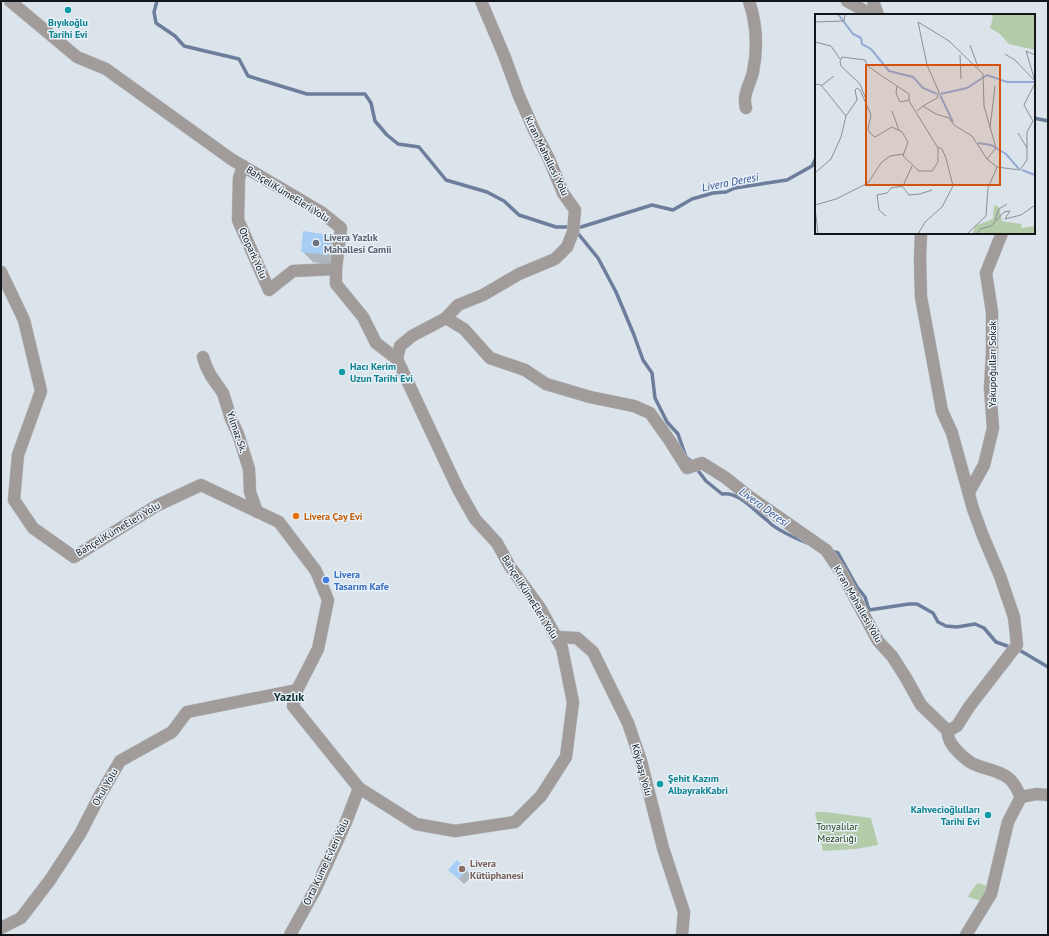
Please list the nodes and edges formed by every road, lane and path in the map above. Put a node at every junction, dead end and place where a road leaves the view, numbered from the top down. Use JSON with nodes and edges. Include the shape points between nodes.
{"nodes":[{"id":1,"x":10,"y":1,"type":"edge"},
{"id":2,"x":481,"y":1,"type":"edge"},
{"id":3,"x":749,"y":1,"type":"edge"},
{"id":4,"x":847,"y":1,"type":"edge"},
{"id":5,"x":873,"y":1,"type":"edge"},
{"id":6,"x":870,"y":14,"type":"edge"},
{"id":7,"x":878,"y":14,"type":"edge"},
{"id":8,"x":746,"y":108,"type":"dead end"},
{"id":9,"x":243,"y":166,"type":"junction"},
{"id":10,"x":921,"y":234,"type":"edge"},
{"id":11,"x":1002,"y":234,"type":"edge"},
{"id":12,"x":336,"y":269,"type":"junction"},
{"id":13,"x":1,"y":272,"type":"edge"},
{"id":14,"x":446,"y":318,"type":"junction"},
{"id":15,"x":203,"y":357,"type":"dead end"},
{"id":16,"x":397,"y":358,"type":"junction"},
{"id":17,"x":969,"y":492,"type":"junction"},
{"id":18,"x":257,"y":512,"type":"junction"},
{"id":19,"x":556,"y":638,"type":"junction"},
{"id":20,"x":297,"y":690,"type":"junction"},
{"id":21,"x":948,"y":731,"type":"junction"},
{"id":22,"x":359,"y":788,"type":"junction"},
{"id":23,"x":1048,"y":795,"type":"edge"},
{"id":24,"x":1021,"y":797,"type":"junction"},
{"id":25,"x":1,"y":928,"type":"edge"},
{"id":26,"x":290,"y":935,"type":"edge"},
{"id":27,"x":682,"y":935,"type":"edge"},
{"id":28,"x":966,"y":935,"type":"edge"}],
"edges":[{"from":1,"to":9,"type":"street","name":"BahçeliKümeEleri Yolu","via":[[77,57],[106,70]]},
{"from":2,"to":14,"type":"street","name":"Kıran Mahallesi Yolu","via":[[534,130],[563,193],[575,210],[573,232],[568,247],[555,259],[519,274],[484,295],[458,305]]},
{"from":3,"to":8,"type":"street","via":[[756,30],[756,42],[753,72],[744,100]]},
{"from":4,"to":6,"type":"street"},
{"from":5,"to":7,"type":"street"},
{"from":9,"to":12,"type":"street","name":"BahçeliKümeEleri Yolu","via":[[321,212],[341,228]]},
{"from":9,"to":12,"type":"street","name":"Otopark Yolu","via":[[239,178],[238,220],[269,290],[293,271]]},
{"from":10,"to":17,"type":"street","via":[[921,297],[925,321],[942,412],[952,433]]},
{"from":11,"to":17,"type":"street","name":"Yakupoğulları Sokak","via":[[986,273],[992,312],[990,388],[993,428],[984,465]]},
{"from":12,"to":16,"type":"street","name":"BahçeliKümeEleri Yolu","via":[[336,284],[363,317],[376,343]]},
{"from":13,"to":18,"type":"street","name":"BahçeliKümeEleri Yolu","via":[[24,320],[41,392],[18,455],[14,500],[33,528],[74,557],[156,506],[201,485]]},
{"from":14,"to":16,"type":"street","name":"Kıran Mahallesi Yolu","via":[[412,336],[400,346]]},
{"from":14,"to":21,"type":"street","name":"Kıran Mahallesi Yolu","via":[[464,329],[490,358],[525,370],[546,384],[634,406],[650,413],[687,468],[702,463],[826,550],[841,572],[878,641],[892,656],[921,705]]},
{"from":15,"to":18,"type":"street","name":"Yılmaz Sk.","via":[[211,376],[223,393],[249,469],[250,492]]},
{"from":16,"to":19,"type":"street","name":"BahçeliKümeEleri Yolu","via":[[458,489],[475,519],[497,543],[509,565],[540,608]]},
{"from":17,"to":21,"type":"street","via":[[1014,617],[1017,645],[957,726]]},
{"from":18,"to":20,"type":"street","name":"BahçeliKümeEleri Yolu","via":[[279,522],[316,571],[328,600],[318,649]]},
{"from":19,"to":22,"type":"street","name":"BahçeliKümeEleri Yolu","via":[[562,648],[572,702],[566,757],[541,796],[515,822],[455,830],[416,824]]},
{"from":19,"to":27,"type":"street","name":"Köybaşı Yolu","via":[[577,638],[593,652],[628,723],[684,912]]},
{"from":20,"to":22,"type":"street","name":"BahçeliKümeEleri Yolu","via":[[293,706]]},
{"from":20,"to":25,"type":"street","name":"Okul Yolu","via":[[187,712],[172,732],[120,761],[80,834],[50,880],[21,918]]},
{"from":21,"to":24,"type":"street","via":[[948,738],[953,746],[970,762],[1008,777],[1014,782]]},
{"from":22,"to":26,"type":"street","name":"Orta Küme Evleri Yolu","via":[[315,890]]},
{"from":23,"to":24,"type":"street"},
{"from":24,"to":28,"type":"street","via":[[1008,822],[991,894]]}]}
